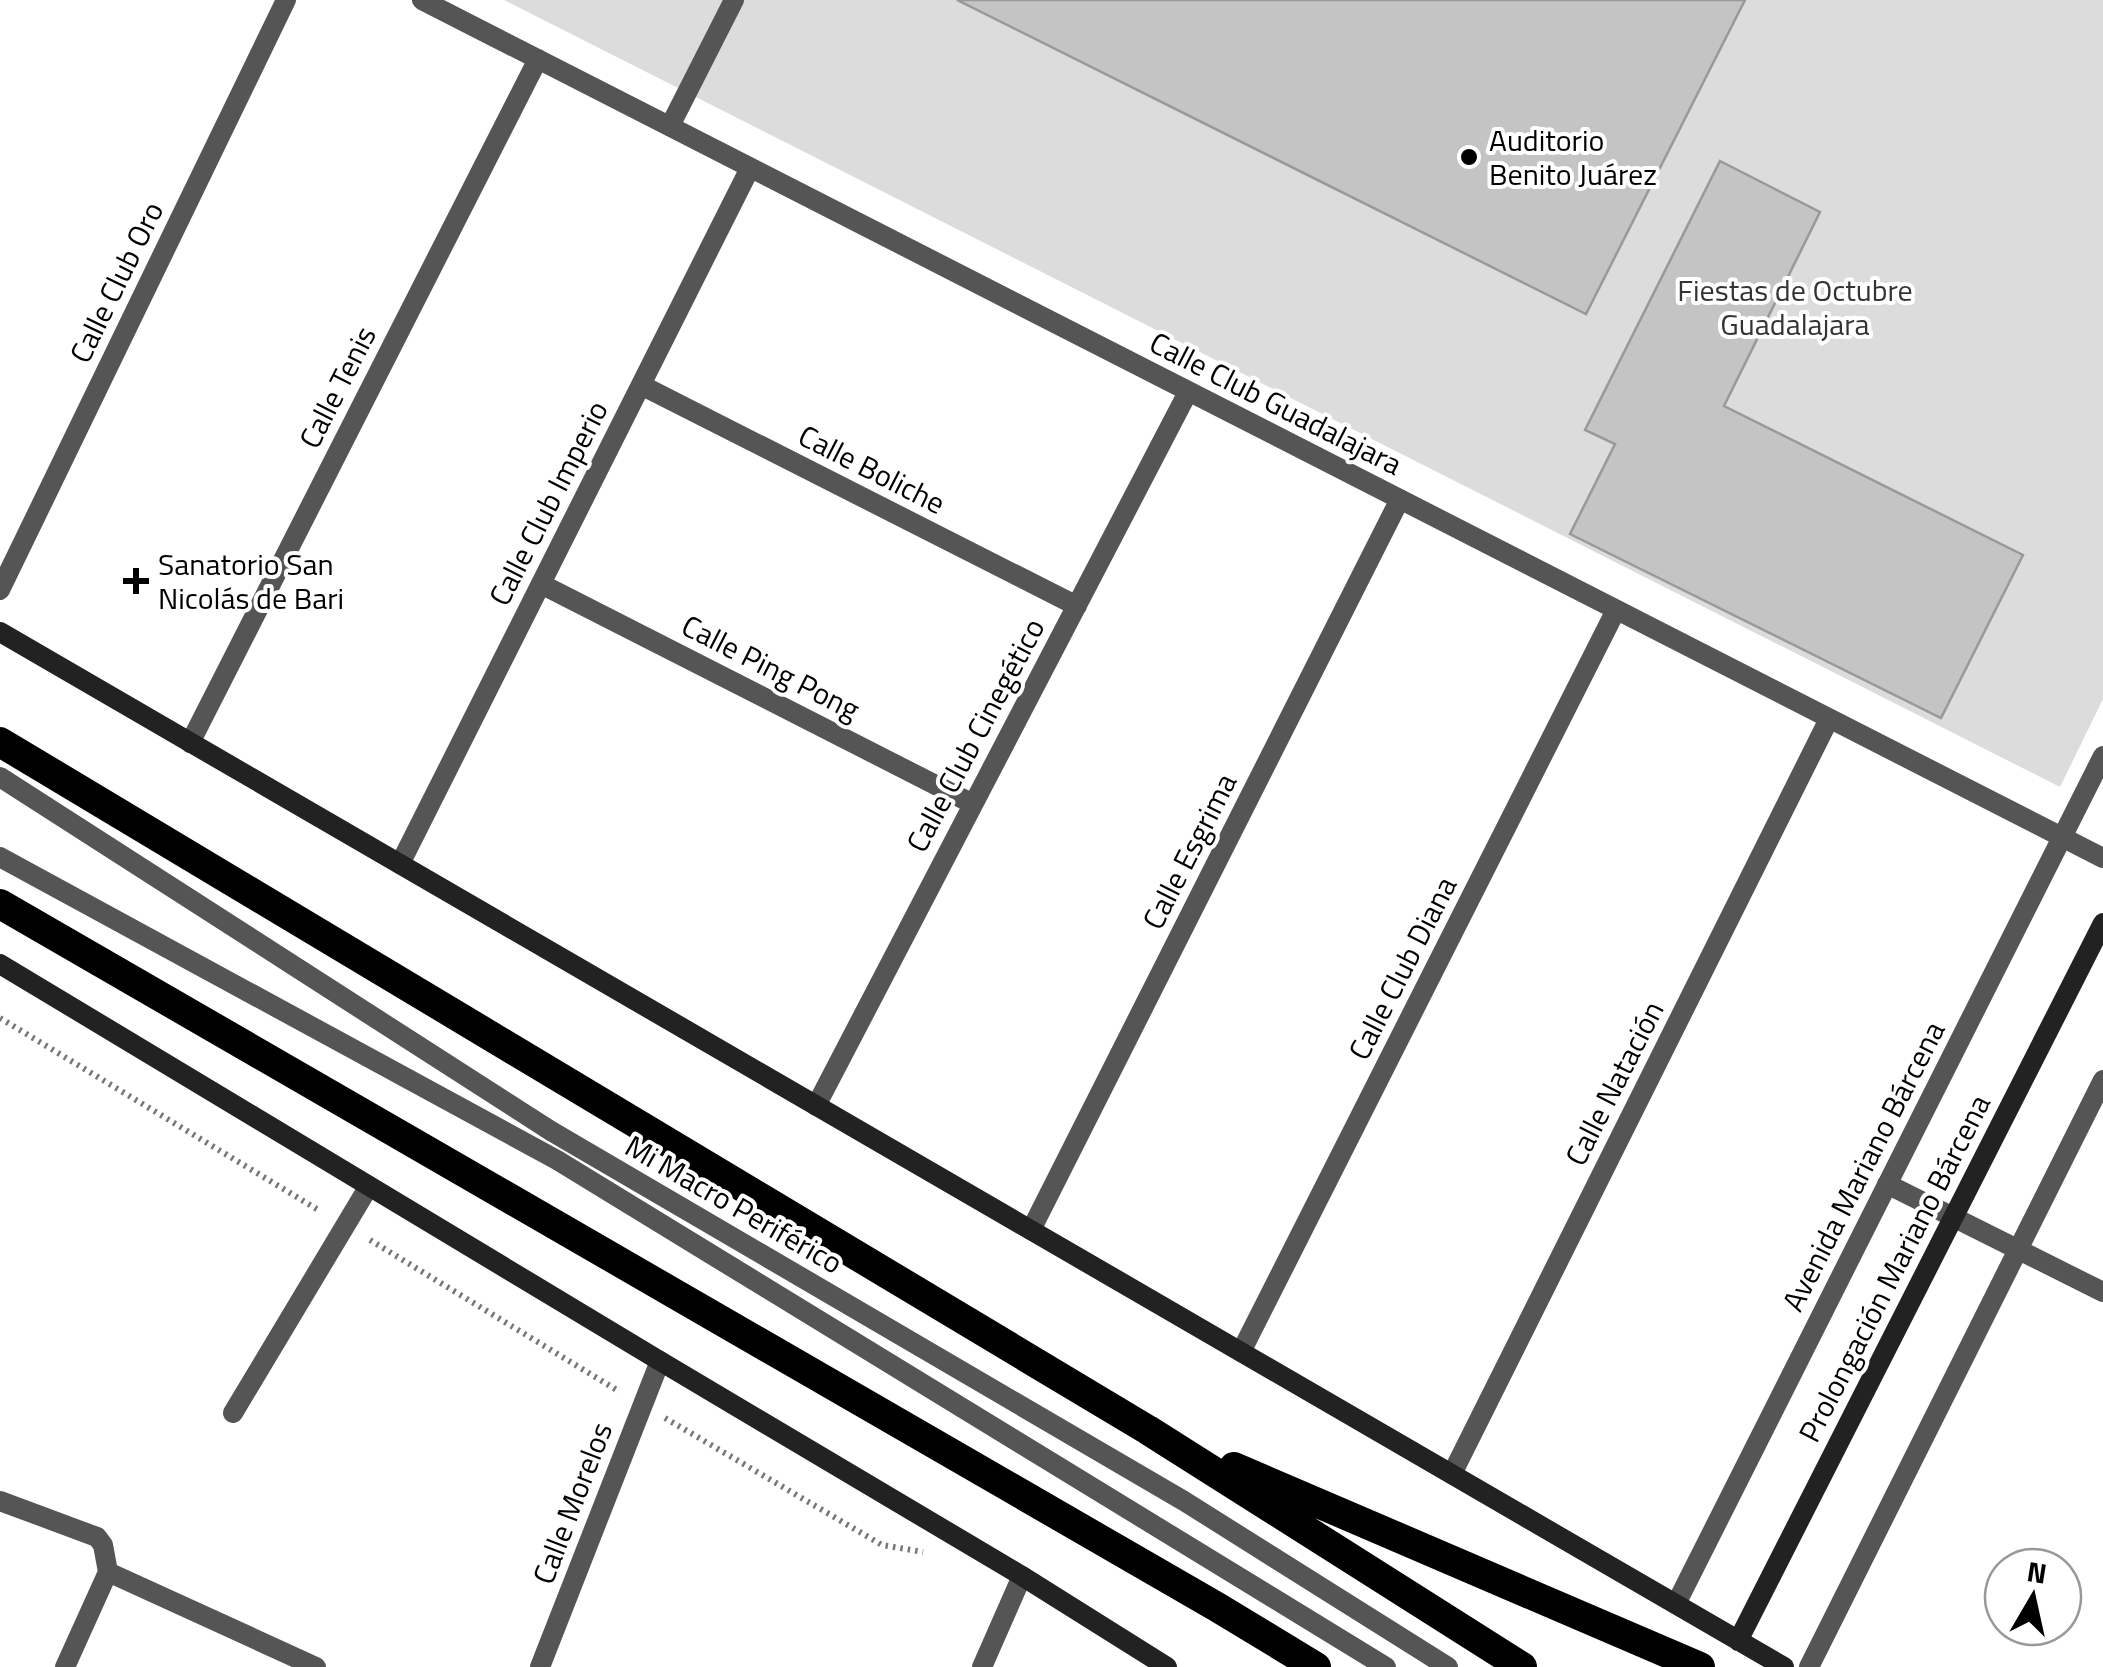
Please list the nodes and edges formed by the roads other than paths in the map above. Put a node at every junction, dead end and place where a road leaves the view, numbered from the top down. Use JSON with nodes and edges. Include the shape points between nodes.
{"nodes":[{"id":1,"x":286,"y":0,"type":"edge"},
{"id":2,"x":422,"y":0,"type":"edge"},
{"id":3,"x":734,"y":0,"type":"edge"},
{"id":4,"x":538,"y":59,"type":"junction"},
{"id":5,"x":670,"y":126,"type":"junction"},
{"id":6,"x":750,"y":168,"type":"junction"},
{"id":7,"x":641,"y":385,"type":"junction"},
{"id":8,"x":1188,"y":392,"type":"junction"},
{"id":9,"x":1400,"y":500,"type":"junction"},
{"id":10,"x":541,"y":584,"type":"junction"},
{"id":11,"x":0,"y":590,"type":"edge"},
{"id":12,"x":1077,"y":606,"type":"junction"},
{"id":13,"x":1616,"y":610,"type":"junction"},
{"id":14,"x":0,"y":632,"type":"edge"},
{"id":15,"x":0,"y":719,"type":"edge"},
{"id":16,"x":1830,"y":719,"type":"junction"},
{"id":17,"x":0,"y":742,"type":"edge"},
{"id":18,"x":190,"y":743,"type":"junction"},
{"id":19,"x":2103,"y":756,"type":"edge"},
{"id":20,"x":0,"y":777,"type":"edge"},
{"id":21,"x":79,"y":788,"type":"junction"},
{"id":22,"x":973,"y":804,"type":"junction"},
{"id":23,"x":2062,"y":838,"type":"junction"},
{"id":24,"x":0,"y":856,"type":"edge"},
{"id":25,"x":2103,"y":858,"type":"edge"},
{"id":26,"x":400,"y":864,"type":"junction"},
{"id":27,"x":0,"y":904,"type":"edge"},
{"id":28,"x":2103,"y":923,"type":"edge"},
{"id":29,"x":0,"y":964,"type":"edge"},
{"id":30,"x":2103,"y":1080,"type":"edge"},
{"id":31,"x":816,"y":1106,"type":"junction"},
{"id":32,"x":1887,"y":1184,"type":"junction"},
{"id":33,"x":369,"y":1186,"type":"junction"},
{"id":34,"x":1953,"y":1217,"type":"junction"},
{"id":35,"x":1030,"y":1230,"type":"junction"},
{"id":36,"x":2018,"y":1249,"type":"junction"},
{"id":37,"x":2103,"y":1292,"type":"edge"},
{"id":38,"x":1241,"y":1352,"type":"junction"},
{"id":39,"x":660,"y":1361,"type":"junction"},
{"id":40,"x":234,"y":1413,"type":"dead end"},
{"id":41,"x":1148,"y":1430,"type":"junction"},
{"id":42,"x":1452,"y":1474,"type":"junction"},
{"id":43,"x":0,"y":1501,"type":"edge"},
{"id":44,"x":108,"y":1572,"type":"junction"},
{"id":45,"x":1022,"y":1576,"type":"junction"},
{"id":46,"x":1676,"y":1604,"type":"junction"},
{"id":47,"x":1217,"y":1607,"type":"junction"},
{"id":48,"x":1738,"y":1640,"type":"junction"},
{"id":49,"x":65,"y":1667,"type":"edge"},
{"id":50,"x":316,"y":1667,"type":"edge"},
{"id":51,"x":540,"y":1667,"type":"edge"},
{"id":52,"x":982,"y":1667,"type":"edge"},
{"id":53,"x":1167,"y":1667,"type":"edge"},
{"id":54,"x":1297,"y":1667,"type":"edge"},
{"id":55,"x":1316,"y":1667,"type":"edge"},
{"id":56,"x":1386,"y":1667,"type":"edge"},
{"id":57,"x":1448,"y":1667,"type":"edge"},
{"id":58,"x":1522,"y":1667,"type":"edge"},
{"id":59,"x":1700,"y":1667,"type":"edge"},
{"id":60,"x":1784,"y":1667,"type":"edge"},
{"id":61,"x":1809,"y":1667,"type":"edge"}],
"edges":[{"from":1,"to":11,"type":"street","name":"Calle Club Oro"},
{"from":2,"to":4,"type":"street","name":"Calle Club Guadalajara"},
{"from":3,"to":5,"type":"street"},
{"from":4,"to":5,"type":"street","name":"Calle Club Guadalajara"},
{"from":4,"to":18,"type":"street","name":"Calle Tenis"},
{"from":5,"to":6,"type":"street","name":"Calle Club Guadalajara"},
{"from":6,"to":7,"type":"street","name":"Calle Club Imperio"},
{"from":6,"to":8,"type":"street","name":"Calle Club Guadalajara"},
{"from":7,"to":10,"type":"street","name":"Calle Club Imperio"},
{"from":7,"to":12,"type":"street","name":"Calle Boliche"},
{"from":8,"to":9,"type":"street","name":"Calle Club Guadalajara"},
{"from":8,"to":12,"type":"street","name":"Calle Club Cinegético"},
{"from":9,"to":13,"type":"street","name":"Calle Club Guadalajara"},
{"from":9,"to":35,"type":"street","name":"Calle Esgrima"},
{"from":10,"to":22,"type":"street","name":"Calle Ping Pong"},
{"from":10,"to":26,"type":"street","name":"Calle Club Imperio"},
{"from":12,"to":22,"type":"street","name":"Calle Club Cinegético"},
{"from":13,"to":16,"type":"street","name":"Calle Club Guadalajara"},
{"from":13,"to":38,"type":"street","name":"Calle Club Diana"},
{"from":14,"to":18,"type":"street"},
{"from":15,"to":21,"type":"highway"},
{"from":16,"to":23,"type":"street","name":"Calle Club Guadalajara"},
{"from":16,"to":42,"type":"street","name":"Calle Natación"},
{"from":17,"to":21,"type":"highway"},
{"from":18,"to":26,"type":"street"},
{"from":19,"to":23,"type":"street","name":"Avenida Mariano Bárcena"},
{"from":20,"to":57,"type":"street","name":"Mi Macro Periférico","via":[[552,1132],[1184,1502]]},
{"from":21,"to":41,"type":"highway"},
{"from":22,"to":31,"type":"street","name":"Calle Club Cinegético"},
{"from":23,"to":25,"type":"street","name":"Calle Club Guadalajara"},
{"from":23,"to":32,"type":"street","name":"Avenida Mariano Bárcena"},
{"from":24,"to":56,"type":"street","name":"Mi Macro Periférico","via":[[557,1160]]},
{"from":26,"to":31,"type":"street"},
{"from":27,"to":47,"type":"highway"},
{"from":28,"to":34,"type":"street","name":"Prolongación Mariano Bárcena"},
{"from":29,"to":33,"type":"street"},
{"from":30,"to":36,"type":"street"},
{"from":31,"to":35,"type":"street"},
{"from":32,"to":34,"type":"street"},
{"from":32,"to":46,"type":"street","name":"Avenida Mariano Bárcena"},
{"from":33,"to":39,"type":"street"},
{"from":33,"to":40,"type":"street"},
{"from":34,"to":36,"type":"street"},
{"from":34,"to":48,"type":"street","name":"Prolongación Mariano Bárcena"},
{"from":35,"to":38,"type":"street"},
{"from":36,"to":37,"type":"street"},
{"from":36,"to":61,"type":"street"},
{"from":38,"to":42,"type":"street"},
{"from":39,"to":45,"type":"street"},
{"from":39,"to":51,"type":"street","name":"Calle Morelos"},
{"from":41,"to":58,"type":"highway"},
{"from":41,"to":59,"type":"highway"},
{"from":42,"to":46,"type":"street"},
{"from":43,"to":44,"type":"street","via":[[97,1537]]},
{"from":44,"to":49,"type":"street"},
{"from":44,"to":50,"type":"street"},
{"from":45,"to":52,"type":"street"},
{"from":45,"to":53,"type":"street"},
{"from":46,"to":48,"type":"street"},
{"from":47,"to":54,"type":"highway"},
{"from":47,"to":55,"type":"highway"},
{"from":48,"to":60,"type":"street"}]}
